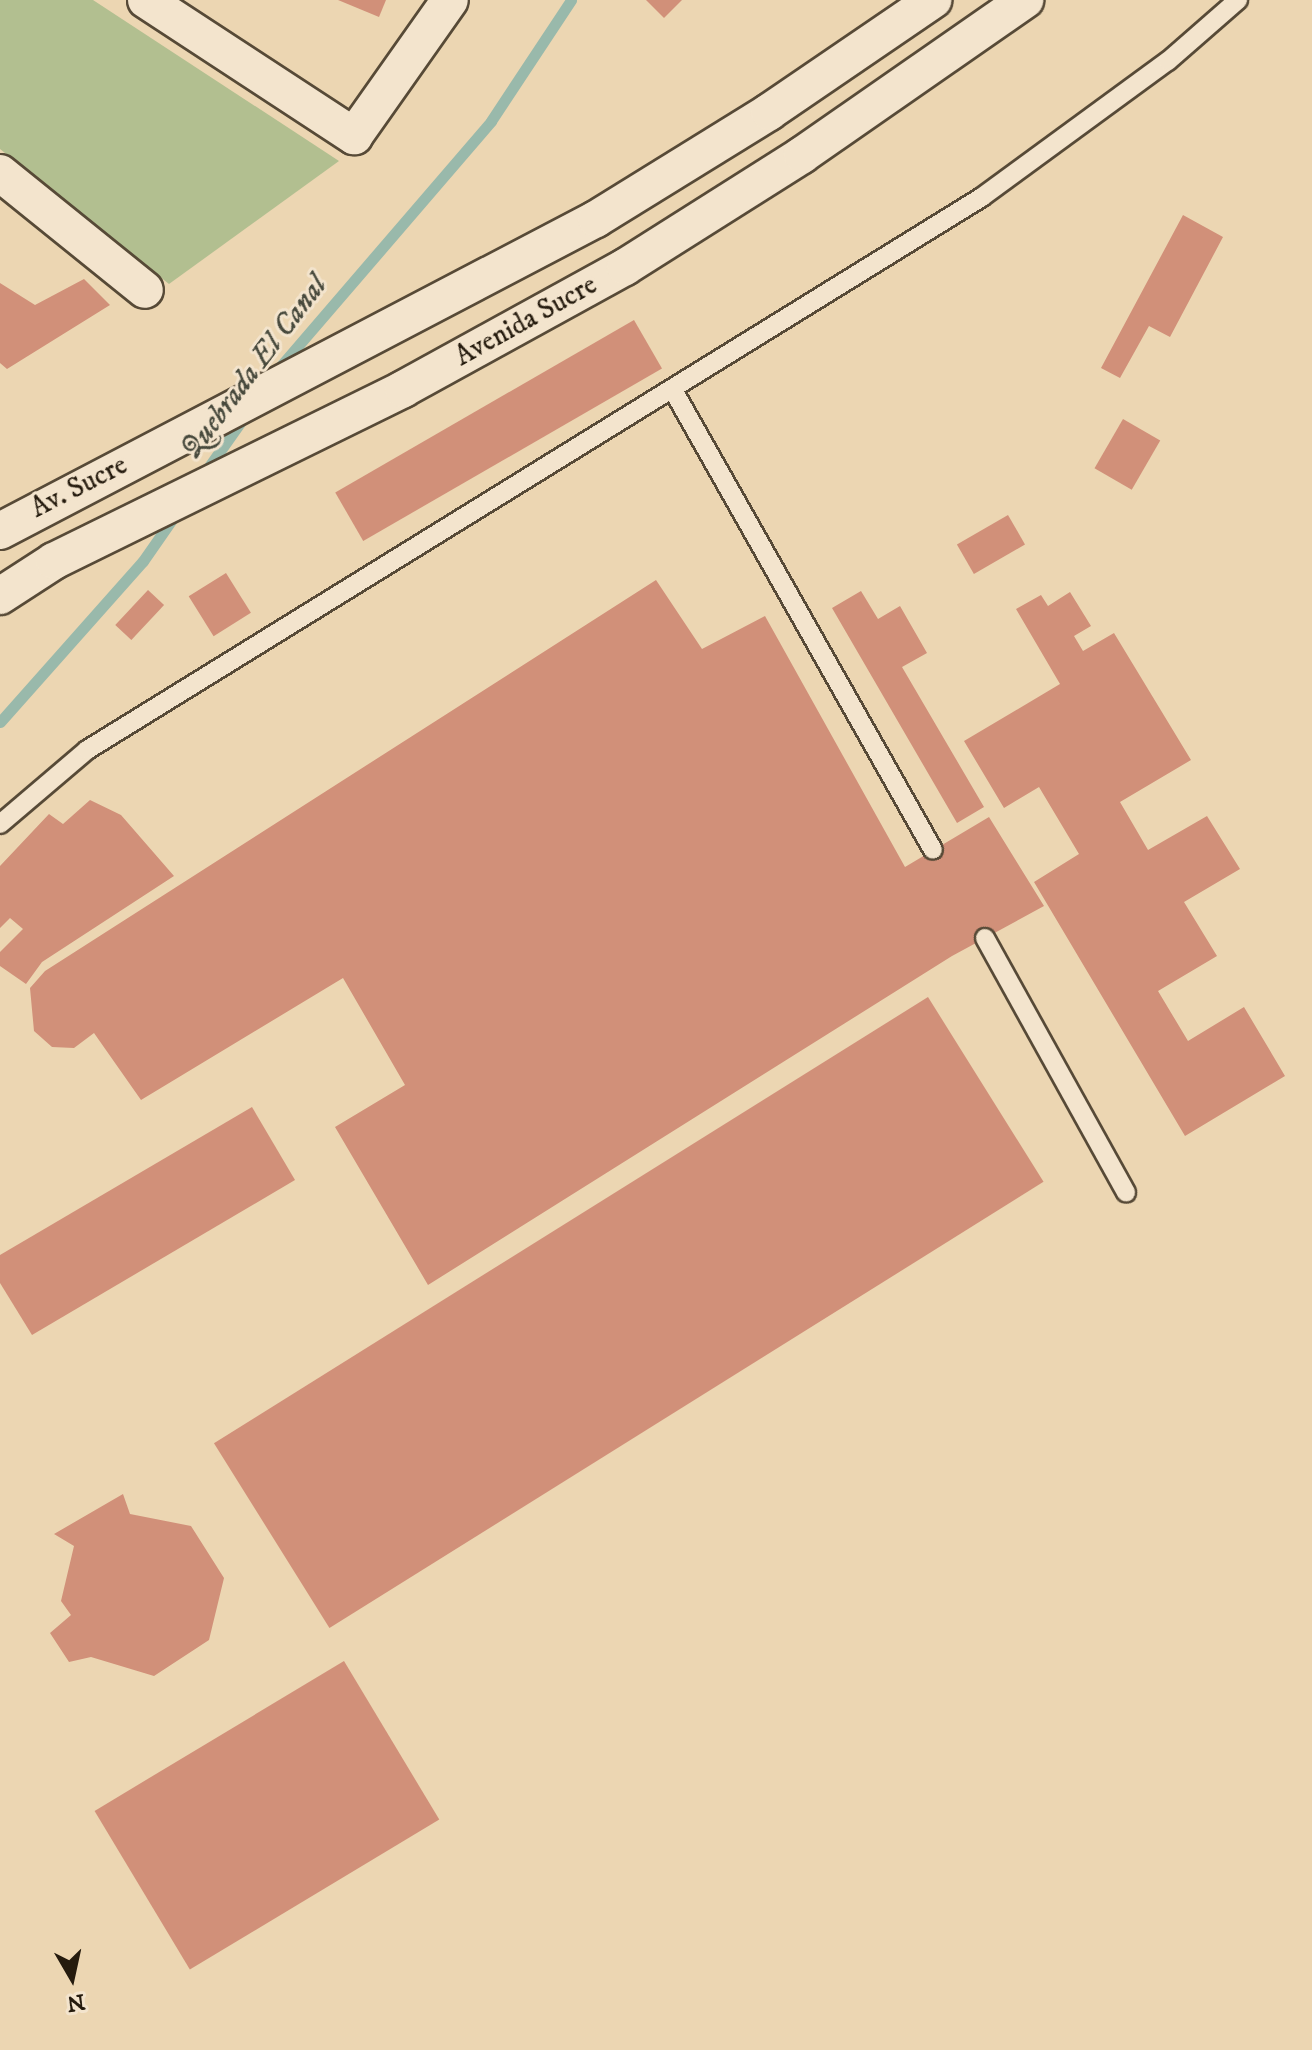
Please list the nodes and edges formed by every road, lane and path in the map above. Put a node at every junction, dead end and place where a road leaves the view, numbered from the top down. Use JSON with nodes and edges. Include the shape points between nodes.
{"nodes":[{"id":1,"x":146,"y":0,"type":"edge"},
{"id":2,"x":450,"y":0,"type":"edge"},
{"id":3,"x":933,"y":0,"type":"edge"},
{"id":4,"x":1025,"y":0,"type":"edge"},
{"id":5,"x":1238,"y":0,"type":"edge"},
{"id":6,"x":0,"y":173,"type":"edge"},
{"id":7,"x":145,"y":290,"type":"dead end"},
{"id":8,"x":375,"y":339,"type":"joint"},
{"id":9,"x":673,"y":390,"type":"junction"},
{"id":10,"x":7,"y":524,"type":"edge"},
{"id":11,"x":0,"y":596,"type":"edge"},
{"id":12,"x":0,"y":824,"type":"edge"},
{"id":13,"x":933,"y":850,"type":"dead end"},
{"id":14,"x":985,"y":938,"type":"dead end"},
{"id":15,"x":1126,"y":1192,"type":"dead end"}],
"edges":[{"from":1,"to":2,"type":"street","via":[[354,136]]},
{"from":3,"to":8,"type":"street","name":"Avenida Sucre","via":[[769,112],[596,219]]},
{"from":4,"to":11,"type":"street","name":"Avenida Sucre","via":[[802,155],[625,267],[297,441],[57,559]]},
{"from":5,"to":9,"type":"lane","via":[[1168,61],[982,197]]},
{"from":6,"to":7,"type":"street"},
{"from":8,"to":10,"type":"street","name":"Av. Sucre"},
{"from":9,"to":12,"type":"lane","via":[[87,750]]},
{"from":9,"to":13,"type":"lane"},
{"from":14,"to":15,"type":"lane"}]}
